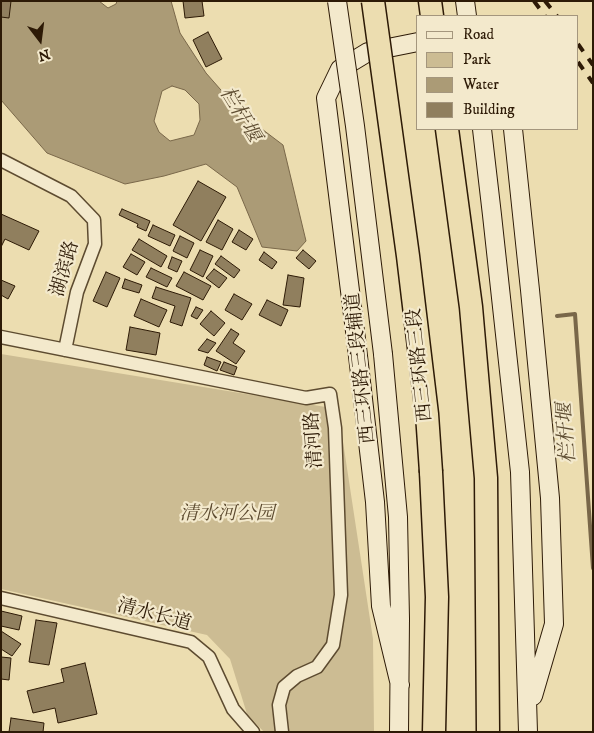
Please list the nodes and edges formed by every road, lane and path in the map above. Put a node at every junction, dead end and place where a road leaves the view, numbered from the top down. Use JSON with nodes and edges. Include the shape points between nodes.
{"nodes":[{"id":1,"x":337,"y":1,"type":"edge"},
{"id":2,"x":373,"y":1,"type":"edge"},
{"id":3,"x":430,"y":1,"type":"edge"},
{"id":4,"x":465,"y":1,"type":"edge"},
{"id":5,"x":432,"y":15,"type":"edge"},
{"id":6,"x":467,"y":15,"type":"edge"},
{"id":7,"x":416,"y":42,"type":"edge"},
{"id":8,"x":447,"y":130,"type":"edge"},
{"id":9,"x":482,"y":130,"type":"edge"},
{"id":10,"x":513,"y":130,"type":"edge"},
{"id":11,"x":1,"y":160,"type":"edge"},
{"id":12,"x":1,"y":337,"type":"edge"},
{"id":13,"x":65,"y":350,"type":"junction"},
{"id":14,"x":1,"y":598,"type":"edge"},
{"id":15,"x":400,"y":685,"type":"junction"},
{"id":16,"x":528,"y":710,"type":"junction"},
{"id":17,"x":489,"y":727,"type":"edge"},
{"id":18,"x":253,"y":732,"type":"edge"},
{"id":19,"x":282,"y":732,"type":"edge"},
{"id":20,"x":399,"y":732,"type":"edge"},
{"id":21,"x":434,"y":732,"type":"edge"},
{"id":22,"x":528,"y":732,"type":"edge"}],
"edges":[{"from":1,"to":15,"type":"main road","name":"西三环路三段辅道","bridge":true,"via":[[383,354],[398,517]]},
{"from":2,"to":21,"type":"highway","name":"西三环路三段","bridge":true,"via":[[427,414],[437,597]]},
{"from":3,"to":5,"type":"highway"},
{"from":4,"to":6,"type":"main road"},
{"from":7,"to":15,"type":"main road","via":[[368,52],[340,69],[326,98],[375,502],[381,606]]},
{"from":8,"to":17,"type":"highway","via":[[471,307],[485,467]]},
{"from":9,"to":16,"type":"main road","via":[[520,472]]},
{"from":10,"to":16,"type":"main road","via":[[550,498],[554,614],[554,624]]},
{"from":11,"to":13,"type":"street","name":"湖滨路","via":[[71,196],[94,220],[95,244],[77,292]]},
{"from":12,"to":13,"type":"street","name":"清河路"},
{"from":13,"to":19,"type":"street","name":"清河路","via":[[306,398],[330,394],[335,428],[341,595],[333,645],[317,666],[284,686],[279,705]]},
{"from":14,"to":18,"type":"street","name":"清水长道","via":[[191,642],[209,657],[232,709]]},
{"from":15,"to":20,"type":"main road","name":"西三环路三段辅道"},
{"from":16,"to":22,"type":"main road"}]}
